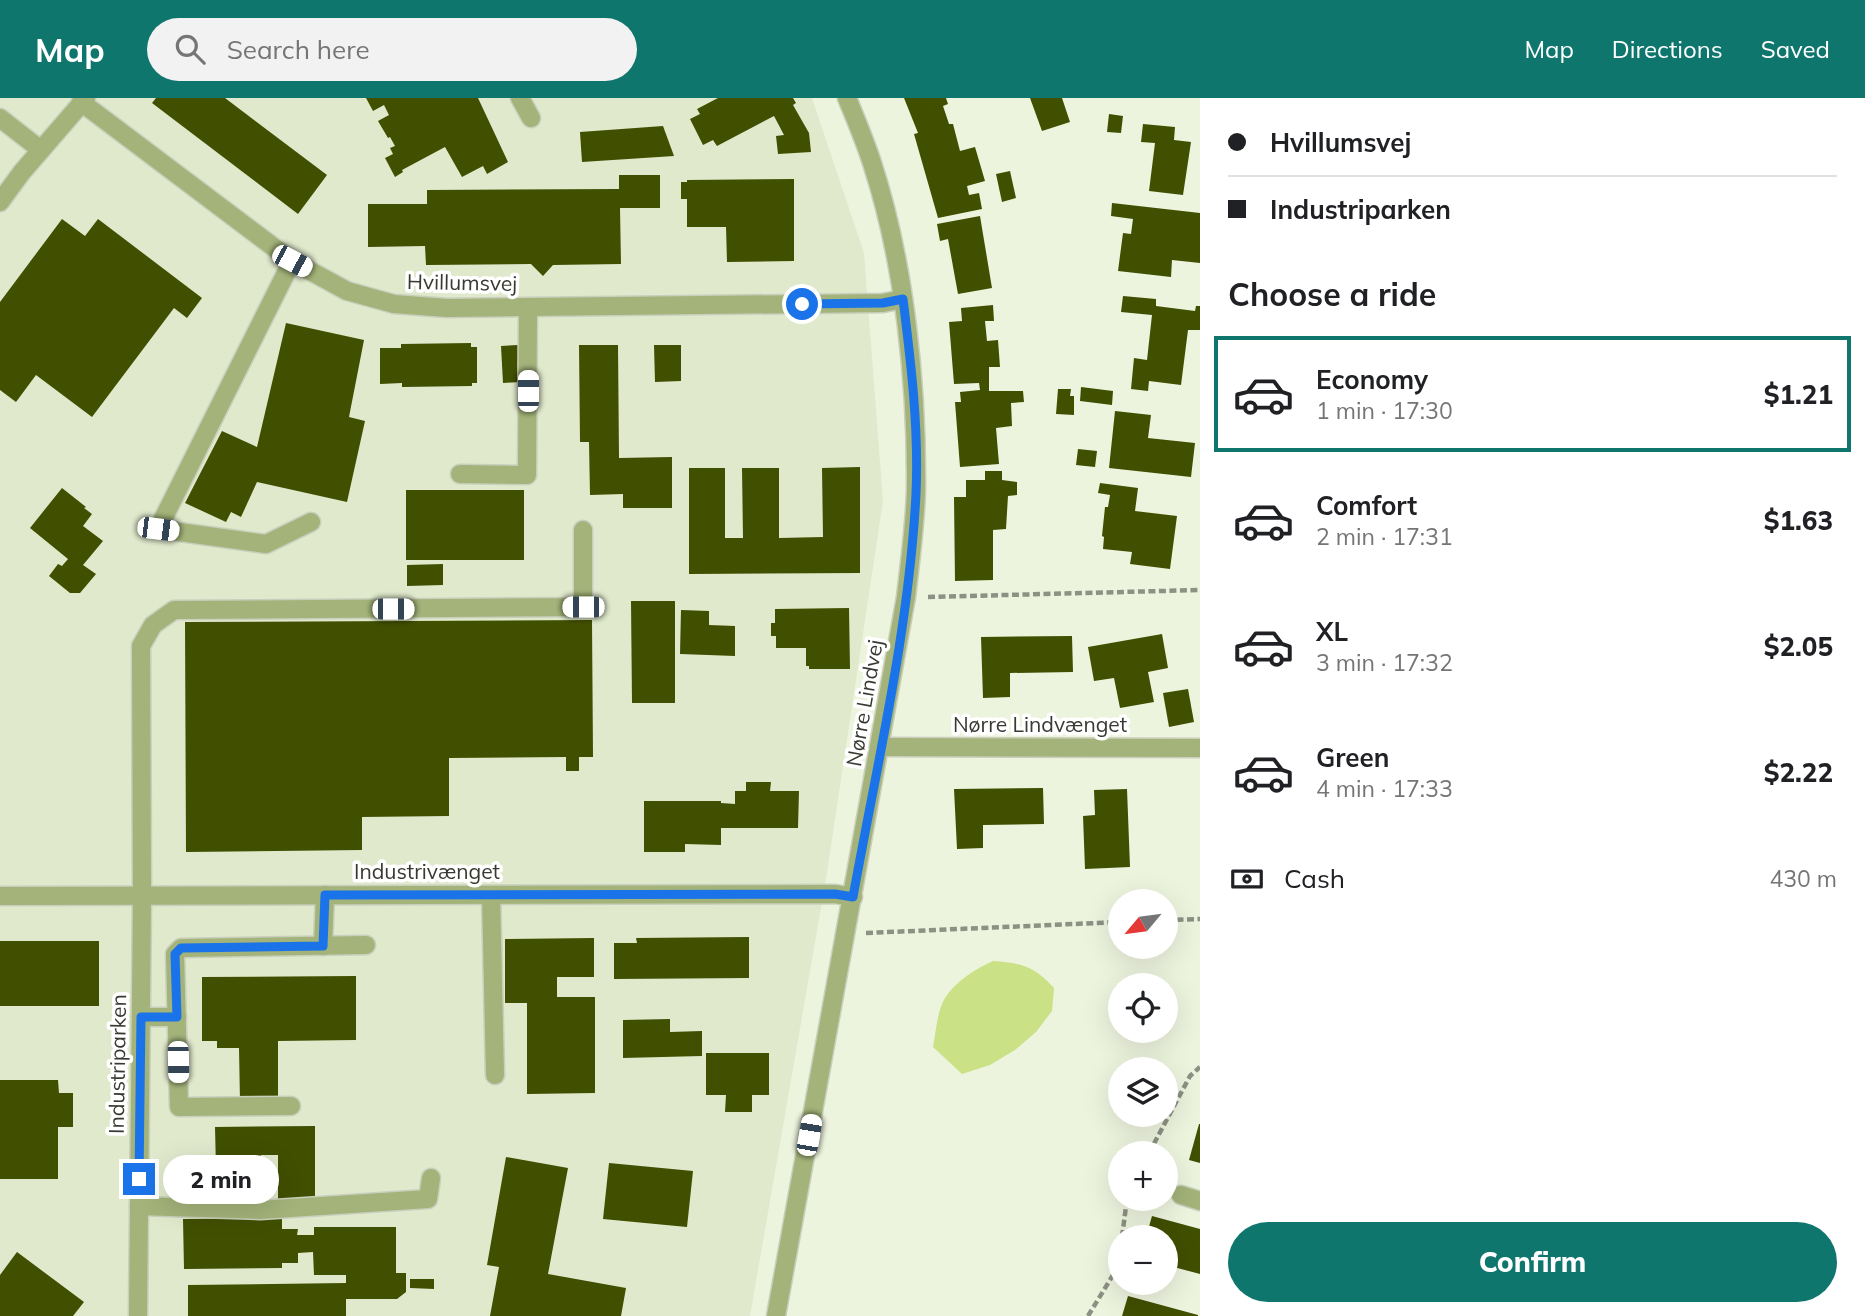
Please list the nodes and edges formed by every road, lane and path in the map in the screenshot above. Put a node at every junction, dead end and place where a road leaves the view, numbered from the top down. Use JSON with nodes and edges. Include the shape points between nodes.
{"nodes":[{"id":1,"x":520,"y":98,"type":"edge"},
{"id":2,"x":847,"y":98,"type":"edge"},
{"id":3,"x":84,"y":100,"type":"edge"},
{"id":4,"x":0,"y":118,"type":"edge"},
{"id":5,"x":531,"y":118,"type":"dead end"},
{"id":6,"x":41,"y":150,"type":"junction"},
{"id":7,"x":0,"y":202,"type":"edge"},
{"id":8,"x":292,"y":261,"type":"junction"},
{"id":9,"x":903,"y":299,"type":"junction"},
{"id":10,"x":528,"y":307,"type":"junction"},
{"id":11,"x":460,"y":474,"type":"dead end"},
{"id":12,"x":311,"y":522,"type":"dead end"},
{"id":13,"x":583,"y":530,"type":"dead end"},
{"id":14,"x":1200,"y":590,"type":"edge"},
{"id":15,"x":906,"y":597,"type":"junction"},
{"id":16,"x":880,"y":747,"type":"junction"},
{"id":17,"x":1200,"y":748,"type":"edge"},
{"id":18,"x":325,"y":895,"type":"junction"},
{"id":19,"x":491,"y":895,"type":"junction"},
{"id":20,"x":0,"y":896,"type":"edge"},
{"id":21,"x":142,"y":896,"type":"junction"},
{"id":22,"x":853,"y":897,"type":"junction"},
{"id":23,"x":1200,"y":919,"type":"edge"},
{"id":24,"x":1178,"y":920,"type":"edge"},
{"id":25,"x":1108,"y":923,"type":"edge"},
{"id":26,"x":847,"y":929,"type":"junction"},
{"id":27,"x":366,"y":945,"type":"dead end"},
{"id":28,"x":323,"y":946,"type":"junction"},
{"id":29,"x":141,"y":1017,"type":"junction"},
{"id":30,"x":177,"y":1017,"type":"junction"},
{"id":31,"x":1200,"y":1067,"type":"edge"},
{"id":32,"x":495,"y":1075,"type":"dead end"},
{"id":33,"x":291,"y":1106,"type":"dead end"},
{"id":34,"x":1155,"y":1141,"type":"edge"},
{"id":35,"x":431,"y":1178,"type":"dead end"},
{"id":36,"x":1181,"y":1195,"type":"dead end"},
{"id":37,"x":1200,"y":1201,"type":"edge"},
{"id":38,"x":139,"y":1206,"type":"junction"},
{"id":39,"x":1108,"y":1283,"type":"edge"},
{"id":40,"x":138,"y":1316,"type":"edge"},
{"id":41,"x":776,"y":1316,"type":"edge"},
{"id":42,"x":1088,"y":1316,"type":"edge"}],
"edges":[{"from":1,"to":5,"type":"street"},
{"from":2,"to":9,"type":"street","name":"Nørre Lindvej","via":[[876,175]]},
{"from":3,"to":6,"type":"street"},
{"from":3,"to":8,"type":"street","name":"Hvillumsvej"},
{"from":4,"to":6,"type":"street"},
{"from":6,"to":7,"type":"street"},
{"from":8,"to":10,"type":"street","name":"Hvillumsvej","via":[[347,291],[394,304]]},
{"from":8,"to":12,"type":"street","via":[[158,529],[266,544]]},
{"from":9,"to":10,"type":"street","name":"Hvillumsvej","via":[[883,303]]},
{"from":9,"to":15,"type":"street","name":"Nørre Lindvej","via":[[913,379],[916,492]]},
{"from":10,"to":11,"type":"street","via":[[527,475]]},
{"from":13,"to":21,"type":"street","name":"Industriparken","via":[[583,607],[174,610],[153,625],[141,646]]},
{"from":14,"to":15,"type":"path"},
{"from":15,"to":16,"type":"street","name":"Nørre Lindvej"},
{"from":16,"to":17,"type":"street","name":"Nørre Lindvænget"},
{"from":16,"to":22,"type":"street","name":"Nørre Lindvej"},
{"from":18,"to":19,"type":"street","name":"Industrivænget"},
{"from":18,"to":21,"type":"street","name":"Industrivænget"},
{"from":18,"to":28,"type":"street"},
{"from":19,"to":22,"type":"street","name":"Industrivænget"},
{"from":19,"to":32,"type":"street"},
{"from":20,"to":21,"type":"street","name":"Industrivænget"},
{"from":21,"to":29,"type":"street","name":"Industriparken"},
{"from":22,"to":26,"type":"street","name":"Nørre Lindvej"},
{"from":23,"to":24,"type":"path"},
{"from":25,"to":26,"type":"path","via":[[867,934]]},
{"from":26,"to":41,"type":"street","name":"Nørre Lindvej"},
{"from":27,"to":28,"type":"street"},
{"from":28,"to":30,"type":"street","via":[[181,948],[175,954]]},
{"from":29,"to":30,"type":"street"},
{"from":29,"to":38,"type":"street","name":"Industriparken"},
{"from":30,"to":33,"type":"street","via":[[179,1107]]},
{"from":31,"to":34,"type":"path","via":[[1190,1076]]},
{"from":35,"to":38,"type":"street","via":[[428,1199],[260,1210]]},
{"from":36,"to":37,"type":"street"},
{"from":38,"to":40,"type":"street","name":"Industriparken"},
{"from":39,"to":42,"type":"path"}]}
